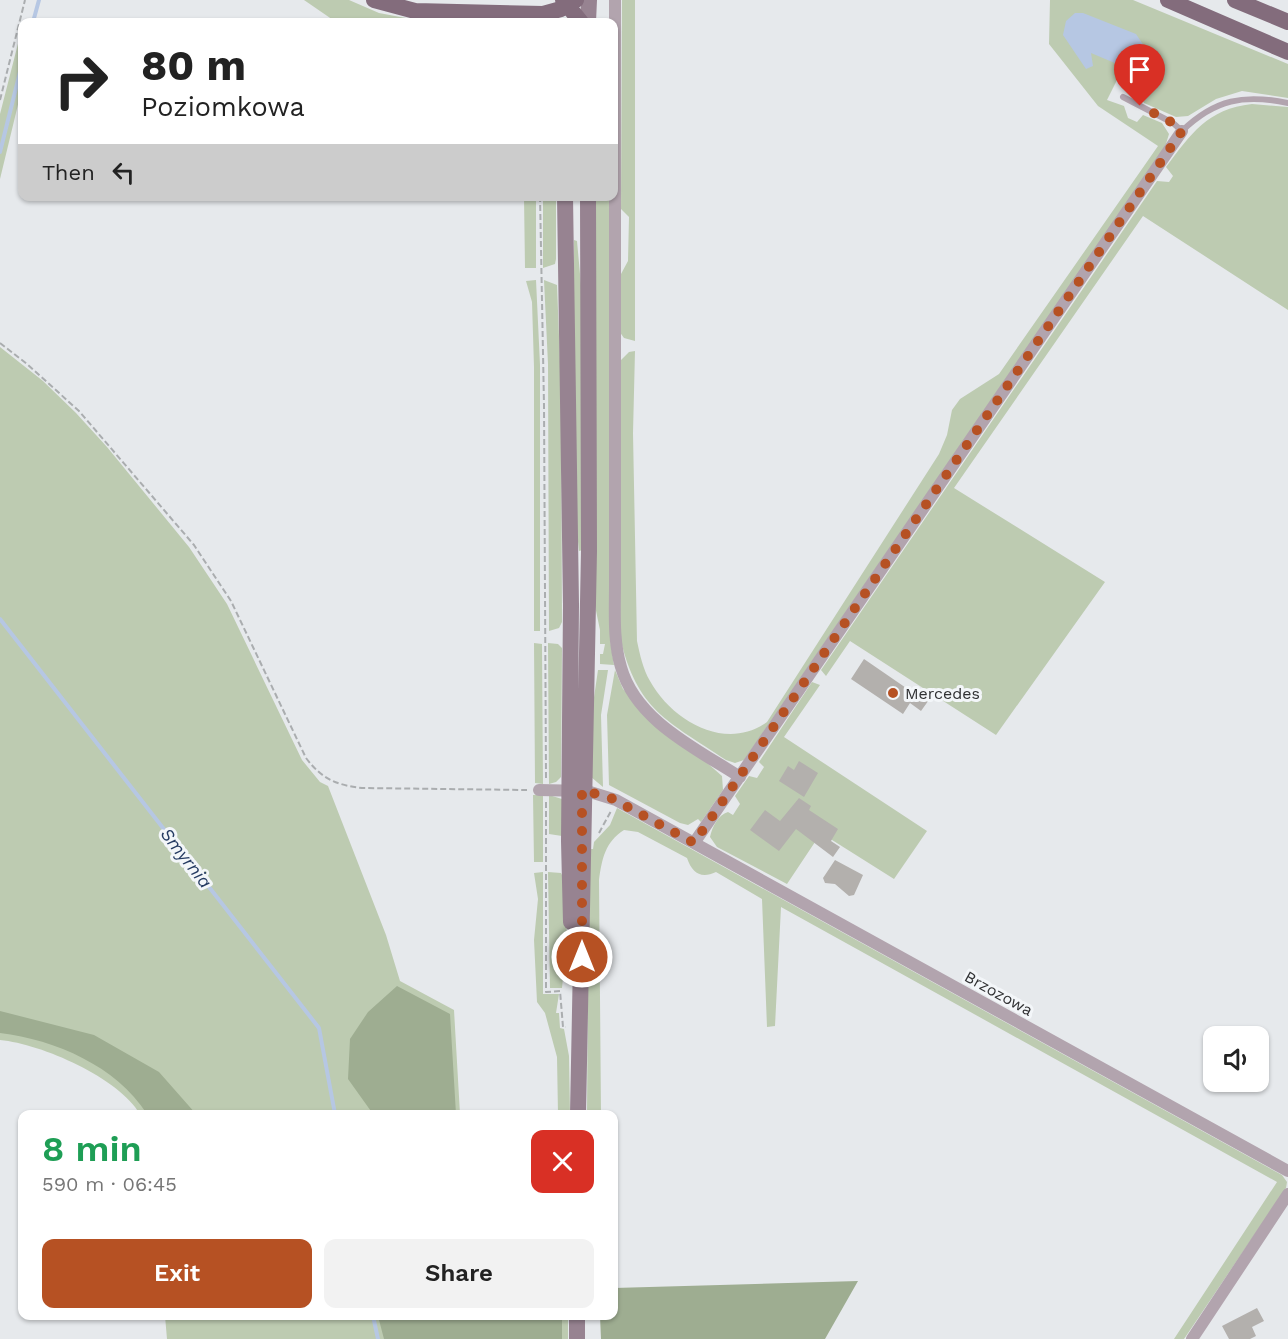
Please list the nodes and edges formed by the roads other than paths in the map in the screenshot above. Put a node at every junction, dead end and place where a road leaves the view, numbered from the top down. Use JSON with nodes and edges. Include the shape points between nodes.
{"nodes":[{"id":1,"x":374,"y":0,"type":"edge"},
{"id":2,"x":589,"y":0,"type":"edge"},
{"id":3,"x":615,"y":0,"type":"edge"},
{"id":4,"x":1168,"y":0,"type":"edge"},
{"id":5,"x":1234,"y":0,"type":"edge"},
{"id":6,"x":569,"y":1,"type":"edge"},
{"id":7,"x":548,"y":18,"type":"edge"},
{"id":8,"x":568,"y":18,"type":"edge"},
{"id":9,"x":579,"y":18,"type":"edge"},
{"id":10,"x":588,"y":18,"type":"edge"},
{"id":11,"x":615,"y":18,"type":"edge"},
{"id":12,"x":1288,"y":22,"type":"edge"},
{"id":13,"x":1288,"y":52,"type":"edge"},
{"id":14,"x":1123,"y":98,"type":"dead end"},
{"id":15,"x":1288,"y":103,"type":"edge"},
{"id":16,"x":1182,"y":131,"type":"junction"},
{"id":17,"x":565,"y":201,"type":"edge"},
{"id":18,"x":588,"y":201,"type":"edge"},
{"id":19,"x":615,"y":201,"type":"edge"},
{"id":20,"x":740,"y":777,"type":"junction"},
{"id":21,"x":542,"y":789,"type":"road end"},
{"id":22,"x":576,"y":790,"type":"junction"},
{"id":23,"x":694,"y":843,"type":"junction"},
{"id":24,"x":578,"y":1110,"type":"edge"},
{"id":25,"x":1288,"y":1171,"type":"edge"},
{"id":26,"x":1288,"y":1194,"type":"edge"},
{"id":27,"x":577,"y":1320,"type":"edge"},
{"id":28,"x":577,"y":1339,"type":"edge"},
{"id":29,"x":1192,"y":1339,"type":"edge"}],
"edges":[{"from":1,"to":7,"type":"main road","via":[[414,11]]},
{"from":2,"to":10,"type":"main road"},
{"from":3,"to":11,"type":"street"},
{"from":4,"to":13,"type":"main road"},
{"from":5,"to":12,"type":"main road"},
{"from":6,"to":7,"type":"main road"},
{"from":6,"to":8,"type":"main road"},
{"from":6,"to":9,"type":"main road"},
{"from":14,"to":16,"type":"lane"},
{"from":15,"to":16,"type":"lane","via":[[1251,98],[1230,100],[1210,109]]},
{"from":16,"to":20,"type":"street"},
{"from":17,"to":22,"type":"main road"},
{"from":18,"to":22,"type":"main road","via":[[589,551]]},
{"from":19,"to":20,"type":"street","via":[[618,654],[624,678],[646,710],[666,728]]},
{"from":20,"to":23,"type":"street"},
{"from":21,"to":22,"type":"street","name":"Brzozowa"},
{"from":22,"to":23,"type":"street","name":"Brzozowa","via":[[616,800]]},
{"from":22,"to":24,"type":"main road","via":[[570,1027]]},
{"from":23,"to":25,"type":"street","name":"Brzozowa"},
{"from":26,"to":29,"type":"street"},
{"from":27,"to":28,"type":"main road"}]}
